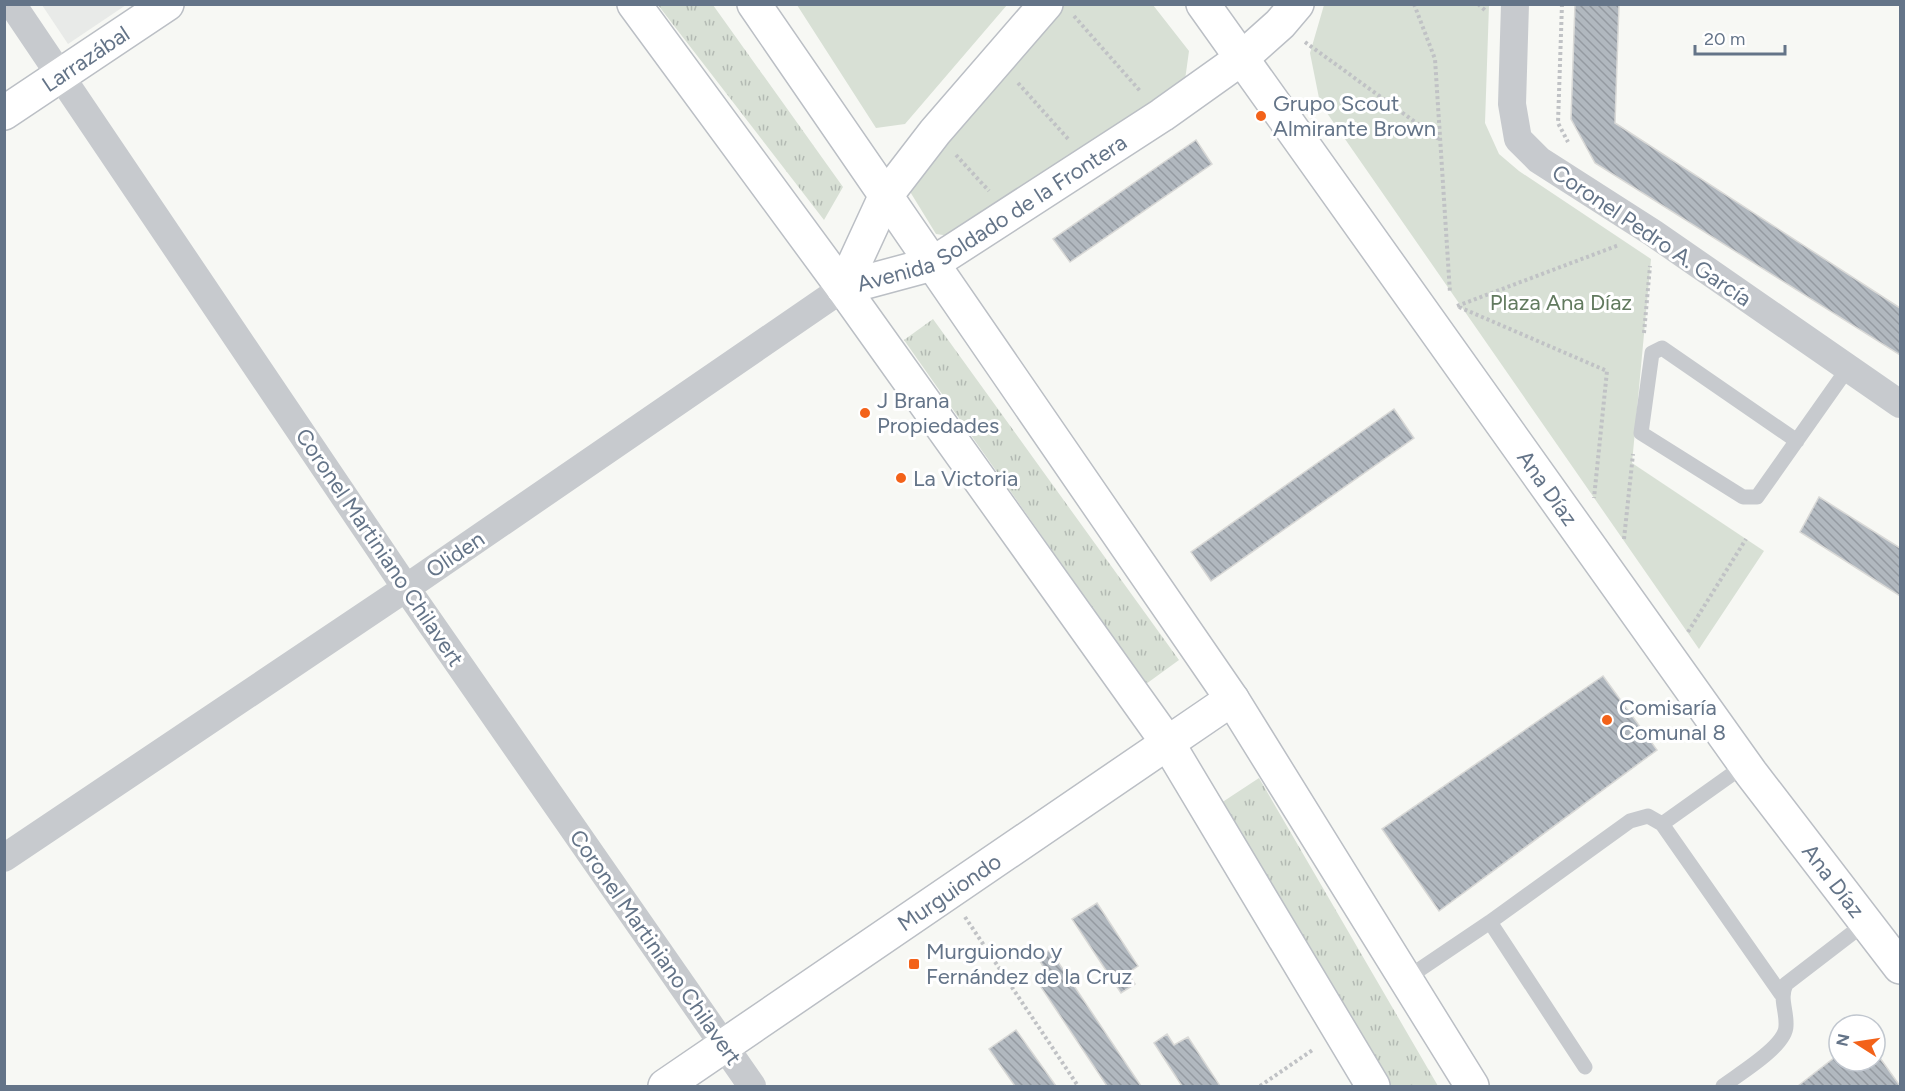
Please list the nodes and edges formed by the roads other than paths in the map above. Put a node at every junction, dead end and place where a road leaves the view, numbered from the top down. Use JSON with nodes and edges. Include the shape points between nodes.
{"nodes":[{"id":1,"x":12,"y":4,"type":"edge"},
{"id":2,"x":167,"y":4,"type":"edge"},
{"id":3,"x":634,"y":4,"type":"edge"},
{"id":4,"x":754,"y":4,"type":"edge"},
{"id":5,"x":1203,"y":4,"type":"edge"},
{"id":6,"x":1515,"y":4,"type":"edge"},
{"id":7,"x":1059,"y":9,"type":"edge"},
{"id":8,"x":1289,"y":14,"type":"edge"},
{"id":9,"x":1242,"y":58,"type":"junction"},
{"id":10,"x":61,"y":76,"type":"junction"},
{"id":11,"x":4,"y":113,"type":"edge"},
{"id":12,"x":885,"y":196,"type":"junction"},
{"id":13,"x":932,"y":264,"type":"junction"},
{"id":14,"x":843,"y":288,"type":"junction"},
{"id":15,"x":1848,"y":368,"type":"junction"},
{"id":16,"x":1900,"y":404,"type":"edge"},
{"id":17,"x":1797,"y":441,"type":"junction"},
{"id":18,"x":406,"y":588,"type":"junction"},
{"id":19,"x":1232,"y":699,"type":"junction"},
{"id":20,"x":1167,"y":742,"type":"junction"},
{"id":21,"x":1745,"y":765,"type":"junction"},
{"id":22,"x":1662,"y":824,"type":"junction"},
{"id":23,"x":4,"y":858,"type":"edge"},
{"id":24,"x":1868,"y":921,"type":"junction"},
{"id":25,"x":1490,"y":922,"type":"junction"},
{"id":26,"x":1900,"y":966,"type":"edge"},
{"id":27,"x":1407,"y":978,"type":"junction"},
{"id":28,"x":1782,"y":994,"type":"junction"},
{"id":29,"x":723,"y":1045,"type":"junction"},
{"id":30,"x":1585,"y":1067,"type":"dead end"},
{"id":31,"x":665,"y":1086,"type":"edge"},
{"id":32,"x":752,"y":1086,"type":"edge"},
{"id":33,"x":1373,"y":1086,"type":"edge"},
{"id":34,"x":1472,"y":1086,"type":"edge"},
{"id":35,"x":1723,"y":1086,"type":"edge"}],
"edges":[{"from":1,"to":10,"type":"street","name":"Coronel Martiniano Chilavert"},
{"from":2,"to":10,"type":"street","name":"Larrazábal"},
{"from":3,"to":14,"type":"street"},
{"from":4,"to":12,"type":"street"},
{"from":5,"to":9,"type":"street","name":"Ana Díaz"},
{"from":6,"to":15,"type":"street","name":"Coronel Pedro A. García","via":[[1512,104],[1518,139],[1539,160],[1653,233]]},
{"from":7,"to":12,"type":"street","name":"Avenida Soldado de la Frontera","via":[[997,61]]},
{"from":8,"to":9,"type":"street","name":"Avenida Soldado de la Frontera"},
{"from":9,"to":13,"type":"street","name":"Avenida Soldado de la Frontera","via":[[1090,163]]},
{"from":9,"to":21,"type":"street","name":"Ana Díaz"},
{"from":10,"to":11,"type":"street","name":"Larrazábal"},
{"from":10,"to":18,"type":"street","name":"Coronel Martiniano Chilavert"},
{"from":12,"to":13,"type":"street"},
{"from":12,"to":14,"type":"street","name":"Avenida Soldado de la Frontera"},
{"from":13,"to":14,"type":"street","name":"Avenida Soldado de la Frontera"},
{"from":13,"to":19,"type":"street"},
{"from":14,"to":18,"type":"street","name":"Oliden"},
{"from":14,"to":20,"type":"street"},
{"from":15,"to":16,"type":"street","name":"Coronel Pedro A. García"},
{"from":15,"to":17,"type":"lane"},
{"from":17,"to":17,"type":"lane","via":[[1757,497],[1743,497],[1641,433],[1652,353],[1662,348]]},
{"from":18,"to":23,"type":"street","name":"Oliden"},
{"from":18,"to":29,"type":"street","name":"Coronel Martiniano Chilavert"},
{"from":19,"to":20,"type":"street","name":"Murguiondo"},
{"from":19,"to":27,"type":"street"},
{"from":20,"to":29,"type":"street","name":"Murguiondo"},
{"from":20,"to":33,"type":"street"},
{"from":21,"to":22,"type":"lane"},
{"from":21,"to":24,"type":"street","name":"Ana Díaz"},
{"from":22,"to":25,"type":"lane","via":[[1648,816],[1630,821]]},
{"from":22,"to":28,"type":"lane"},
{"from":24,"to":26,"type":"street","name":"Ana Díaz"},
{"from":24,"to":28,"type":"lane","via":[[1786,984]]},
{"from":25,"to":27,"type":"lane"},
{"from":25,"to":30,"type":"lane"},
{"from":27,"to":34,"type":"street"},
{"from":28,"to":35,"type":"lane","via":[[1787,1027],[1782,1041]]},
{"from":29,"to":31,"type":"street","name":"Murguiondo"},
{"from":29,"to":32,"type":"street","name":"Coronel Martiniano Chilavert"}]}
